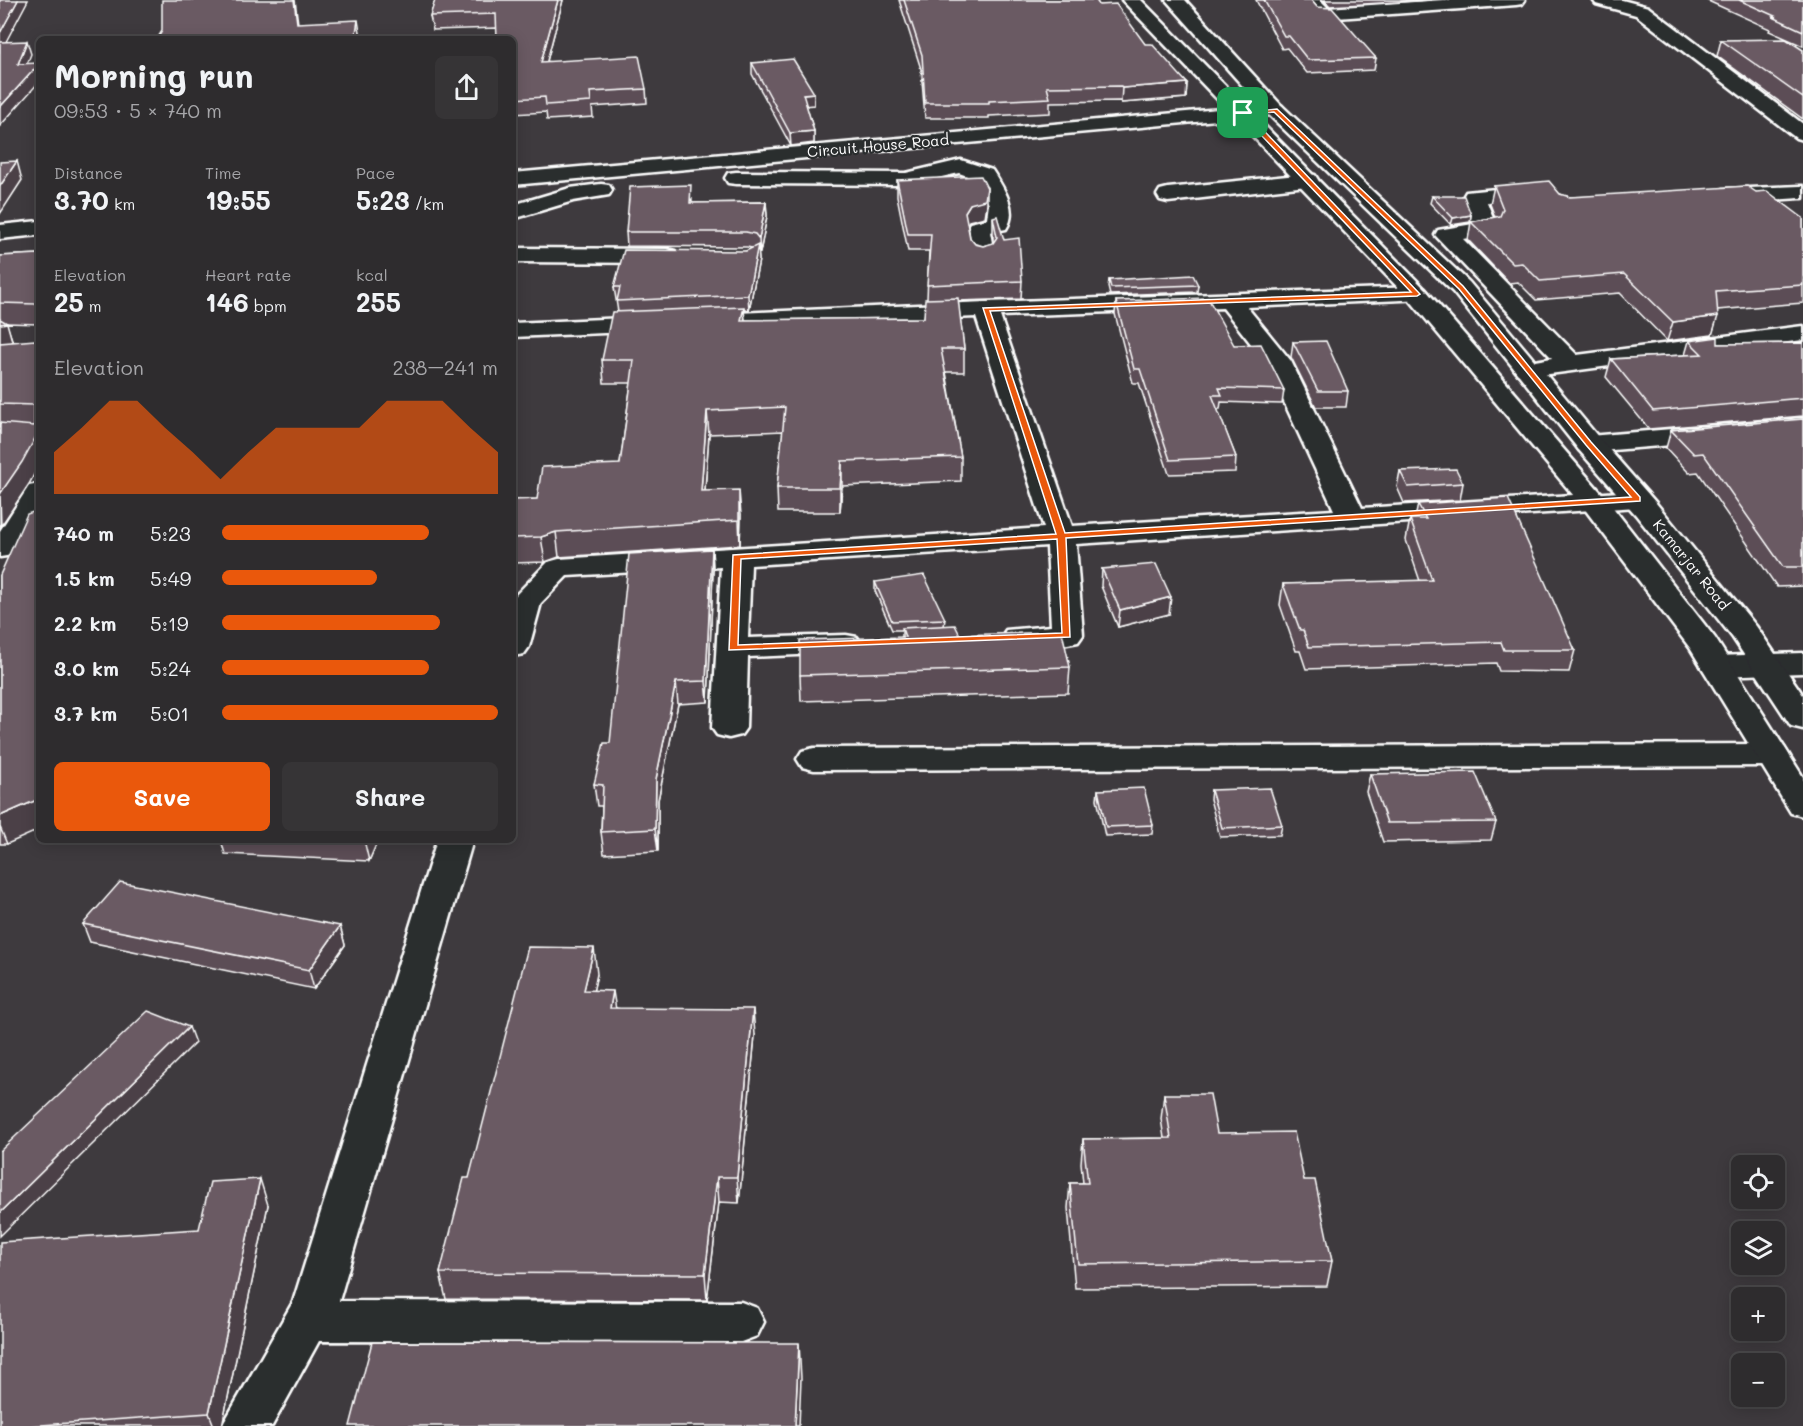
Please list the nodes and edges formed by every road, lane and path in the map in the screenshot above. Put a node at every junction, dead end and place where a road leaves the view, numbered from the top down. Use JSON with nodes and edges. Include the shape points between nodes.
{"nodes":[{"id":1,"x":1131,"y":0,"type":"edge"},
{"id":2,"x":1175,"y":0,"type":"edge"},
{"id":3,"x":1311,"y":0,"type":"edge"},
{"id":4,"x":1516,"y":0,"type":"edge"},
{"id":5,"x":1602,"y":0,"type":"edge"},
{"id":6,"x":1275,"y":110,"type":"junction"},
{"id":7,"x":1243,"y":113,"type":"junction"},
{"id":8,"x":1803,"y":134,"type":"edge"},
{"id":9,"x":956,"y":139,"type":"junction"},
{"id":10,"x":961,"y":166,"type":"junction"},
{"id":11,"x":516,"y":179,"type":"edge"},
{"id":12,"x":1307,"y":180,"type":"junction"},
{"id":13,"x":1802,"y":187,"type":"edge"},
{"id":14,"x":1168,"y":195,"type":"dead end"},
{"id":15,"x":1707,"y":197,"type":"edge"},
{"id":16,"x":1558,"y":198,"type":"edge"},
{"id":17,"x":516,"y":211,"type":"edge"},
{"id":18,"x":36,"y":228,"type":"edge"},
{"id":19,"x":0,"y":232,"type":"edge"},
{"id":20,"x":983,"y":254,"type":"edge"},
{"id":21,"x":516,"y":255,"type":"edge"},
{"id":22,"x":688,"y":256,"type":"edge"},
{"id":23,"x":1417,"y":294,"type":"junction"},
{"id":24,"x":1229,"y":300,"type":"junction"},
{"id":25,"x":986,"y":309,"type":"junction"},
{"id":26,"x":516,"y":330,"type":"edge"},
{"id":27,"x":1803,"y":333,"type":"edge"},
{"id":28,"x":1571,"y":363,"type":"junction"},
{"id":29,"x":1527,"y":369,"type":"junction"},
{"id":30,"x":1803,"y":426,"type":"edge"},
{"id":31,"x":1589,"y":444,"type":"junction"},
{"id":32,"x":36,"y":497,"type":"edge"},
{"id":33,"x":1637,"y":499,"type":"junction"},
{"id":34,"x":1594,"y":502,"type":"junction"},
{"id":35,"x":1352,"y":518,"type":"junction"},
{"id":36,"x":1061,"y":536,"type":"junction"},
{"id":37,"x":3,"y":549,"type":"dead end"},
{"id":38,"x":736,"y":557,"type":"junction"},
{"id":39,"x":516,"y":637,"type":"edge"},
{"id":40,"x":983,"y":639,"type":"edge"},
{"id":41,"x":876,"y":643,"type":"edge"},
{"id":42,"x":733,"y":648,"type":"junction"},
{"id":43,"x":1766,"y":663,"type":"junction"},
{"id":44,"x":1803,"y":663,"type":"edge"},
{"id":45,"x":1717,"y":666,"type":"junction"},
{"id":46,"x":1803,"y":719,"type":"edge"},
{"id":47,"x":729,"y":728,"type":"dead end"},
{"id":48,"x":1772,"y":754,"type":"junction"},
{"id":49,"x":814,"y":759,"type":"dead end"},
{"id":50,"x":1803,"y":804,"type":"edge"},
{"id":51,"x":454,"y":843,"type":"edge"},
{"id":52,"x":306,"y":1321,"type":"junction"},
{"id":53,"x":741,"y":1322,"type":"dead end"},
{"id":54,"x":246,"y":1426,"type":"edge"}],
"edges":[{"from":1,"to":7,"type":"street"},
{"from":2,"to":6,"type":"street","name":"Kamarjar Road"},
{"from":3,"to":4,"type":"street","via":[[1323,15]]},
{"from":5,"to":8,"type":"street","via":[[1642,12]]},
{"from":6,"to":7,"type":"street","name":"Circuit House Road"},
{"from":6,"to":29,"type":"street","name":"Kamarjar Road","via":[[1461,287]]},
{"from":7,"to":9,"type":"street","name":"Circuit House Road"},
{"from":7,"to":12,"type":"street"},
{"from":9,"to":10,"type":"street"},
{"from":9,"to":11,"type":"street","name":"Circuit House Road"},
{"from":10,"to":17,"type":"street","via":[[906,179],[681,178],[570,195]]},
{"from":10,"to":20,"type":"street","via":[[984,175],[1000,204],[998,224],[978,228]]},
{"from":12,"to":14,"type":"street"},
{"from":12,"to":23,"type":"street"},
{"from":13,"to":15,"type":"street"},
{"from":16,"to":28,"type":"street","via":[[1551,190],[1474,197],[1486,228],[1446,235]]},
{"from":18,"to":19,"type":"street"},
{"from":21,"to":22,"type":"street"},
{"from":23,"to":24,"type":"street"},
{"from":23,"to":34,"type":"street"},
{"from":24,"to":25,"type":"street"},
{"from":24,"to":35,"type":"street","via":[[1278,361]]},
{"from":25,"to":26,"type":"street"},
{"from":25,"to":36,"type":"street"},
{"from":27,"to":28,"type":"street"},
{"from":28,"to":29,"type":"street"},
{"from":29,"to":31,"type":"street","name":"Kamarjar Road"},
{"from":30,"to":31,"type":"street"},
{"from":31,"to":33,"type":"street","name":"Kamarjar Road"},
{"from":32,"to":37,"type":"street"},
{"from":33,"to":34,"type":"street"},
{"from":33,"to":43,"type":"street","name":"Kamarjar Road"},
{"from":34,"to":35,"type":"street"},
{"from":34,"to":45,"type":"street"},
{"from":35,"to":36,"type":"street"},
{"from":36,"to":38,"type":"street"},
{"from":36,"to":40,"type":"street","via":[[1067,635]]},
{"from":38,"to":39,"type":"street","via":[[559,568],[527,600]]},
{"from":38,"to":42,"type":"street"},
{"from":41,"to":42,"type":"street"},
{"from":42,"to":47,"type":"street"},
{"from":43,"to":44,"type":"street"},
{"from":43,"to":45,"type":"street"},
{"from":43,"to":46,"type":"street","name":"Kamarjar Road"},
{"from":45,"to":48,"type":"street"},
{"from":48,"to":49,"type":"street"},
{"from":48,"to":50,"type":"street"},
{"from":51,"to":52,"type":"street","via":[[314,1307]]},
{"from":52,"to":53,"type":"street"},
{"from":52,"to":54,"type":"street"}]}
